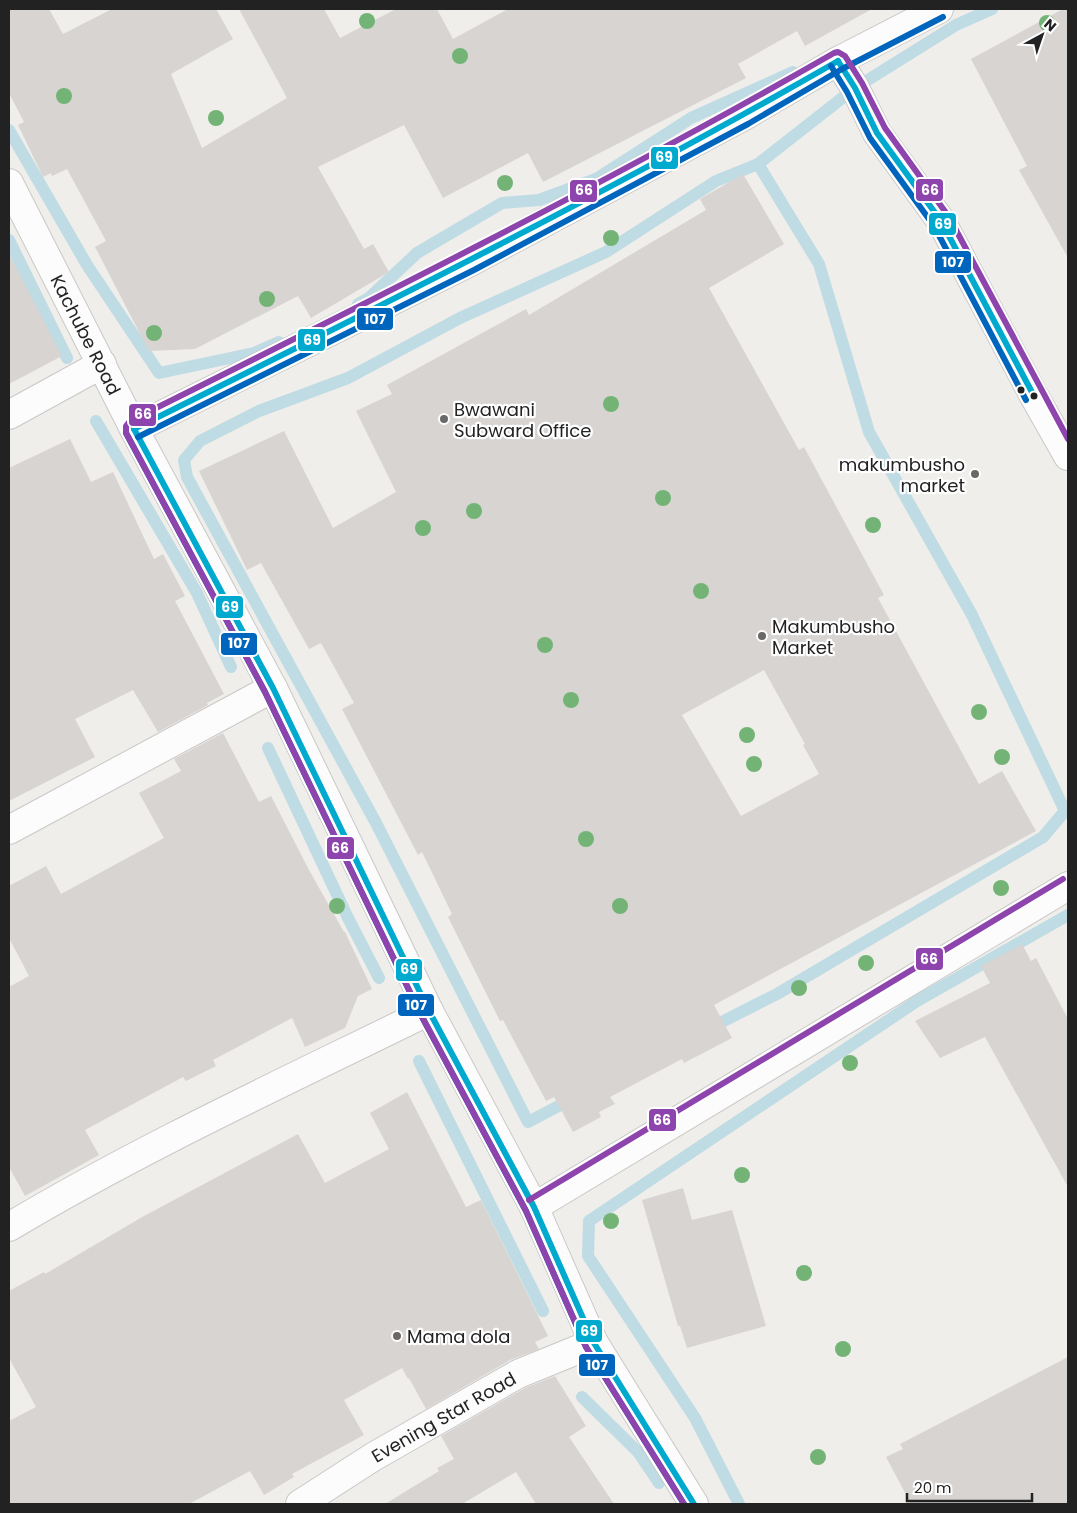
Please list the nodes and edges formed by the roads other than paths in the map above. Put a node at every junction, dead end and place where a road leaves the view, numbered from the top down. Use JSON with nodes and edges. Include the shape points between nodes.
{"nodes":[{"id":1,"x":939,"y":9,"type":"edge"},
{"id":2,"x":838,"y":61,"type":"junction"},
{"id":3,"x":9,"y":183,"type":"edge"},
{"id":4,"x":102,"y":364,"type":"junction"},
{"id":5,"x":9,"y":415,"type":"edge"},
{"id":6,"x":134,"y":429,"type":"junction"},
{"id":7,"x":1068,"y":456,"type":"edge"},
{"id":8,"x":273,"y":688,"type":"junction"},
{"id":9,"x":9,"y":830,"type":"edge"},
{"id":10,"x":1068,"y":886,"type":"edge"},
{"id":11,"x":429,"y":1011,"type":"junction"},
{"id":12,"x":534,"y":1207,"type":"junction"},
{"id":13,"x":9,"y":1227,"type":"edge"},
{"id":14,"x":594,"y":1343,"type":"junction"},
{"id":15,"x":687,"y":1502,"type":"edge"},
{"id":16,"x":300,"y":1504,"type":"edge"}],
"edges":[{"from":1,"to":2,"type":"street"},
{"from":2,"to":6,"type":"street","via":[[744,116],[470,262]]},
{"from":2,"to":7,"type":"street","via":[[877,133],[941,221]]},
{"from":3,"to":4,"type":"street","name":"Kachube Road"},
{"from":4,"to":5,"type":"street"},
{"from":4,"to":6,"type":"street","name":"Kachube Road"},
{"from":6,"to":8,"type":"street","name":"Kachube Road"},
{"from":8,"to":9,"type":"street"},
{"from":8,"to":11,"type":"street","name":"Kachube Road"},
{"from":10,"to":12,"type":"street"},
{"from":11,"to":12,"type":"street","name":"Kachube Road"},
{"from":11,"to":13,"type":"street","via":[[229,1110],[54,1200]]},
{"from":12,"to":14,"type":"street","name":"Kachube Road"},
{"from":14,"to":15,"type":"street","name":"Kachube Road"},
{"from":14,"to":16,"type":"street","name":"Evening Star Road","via":[[518,1374]]}]}
